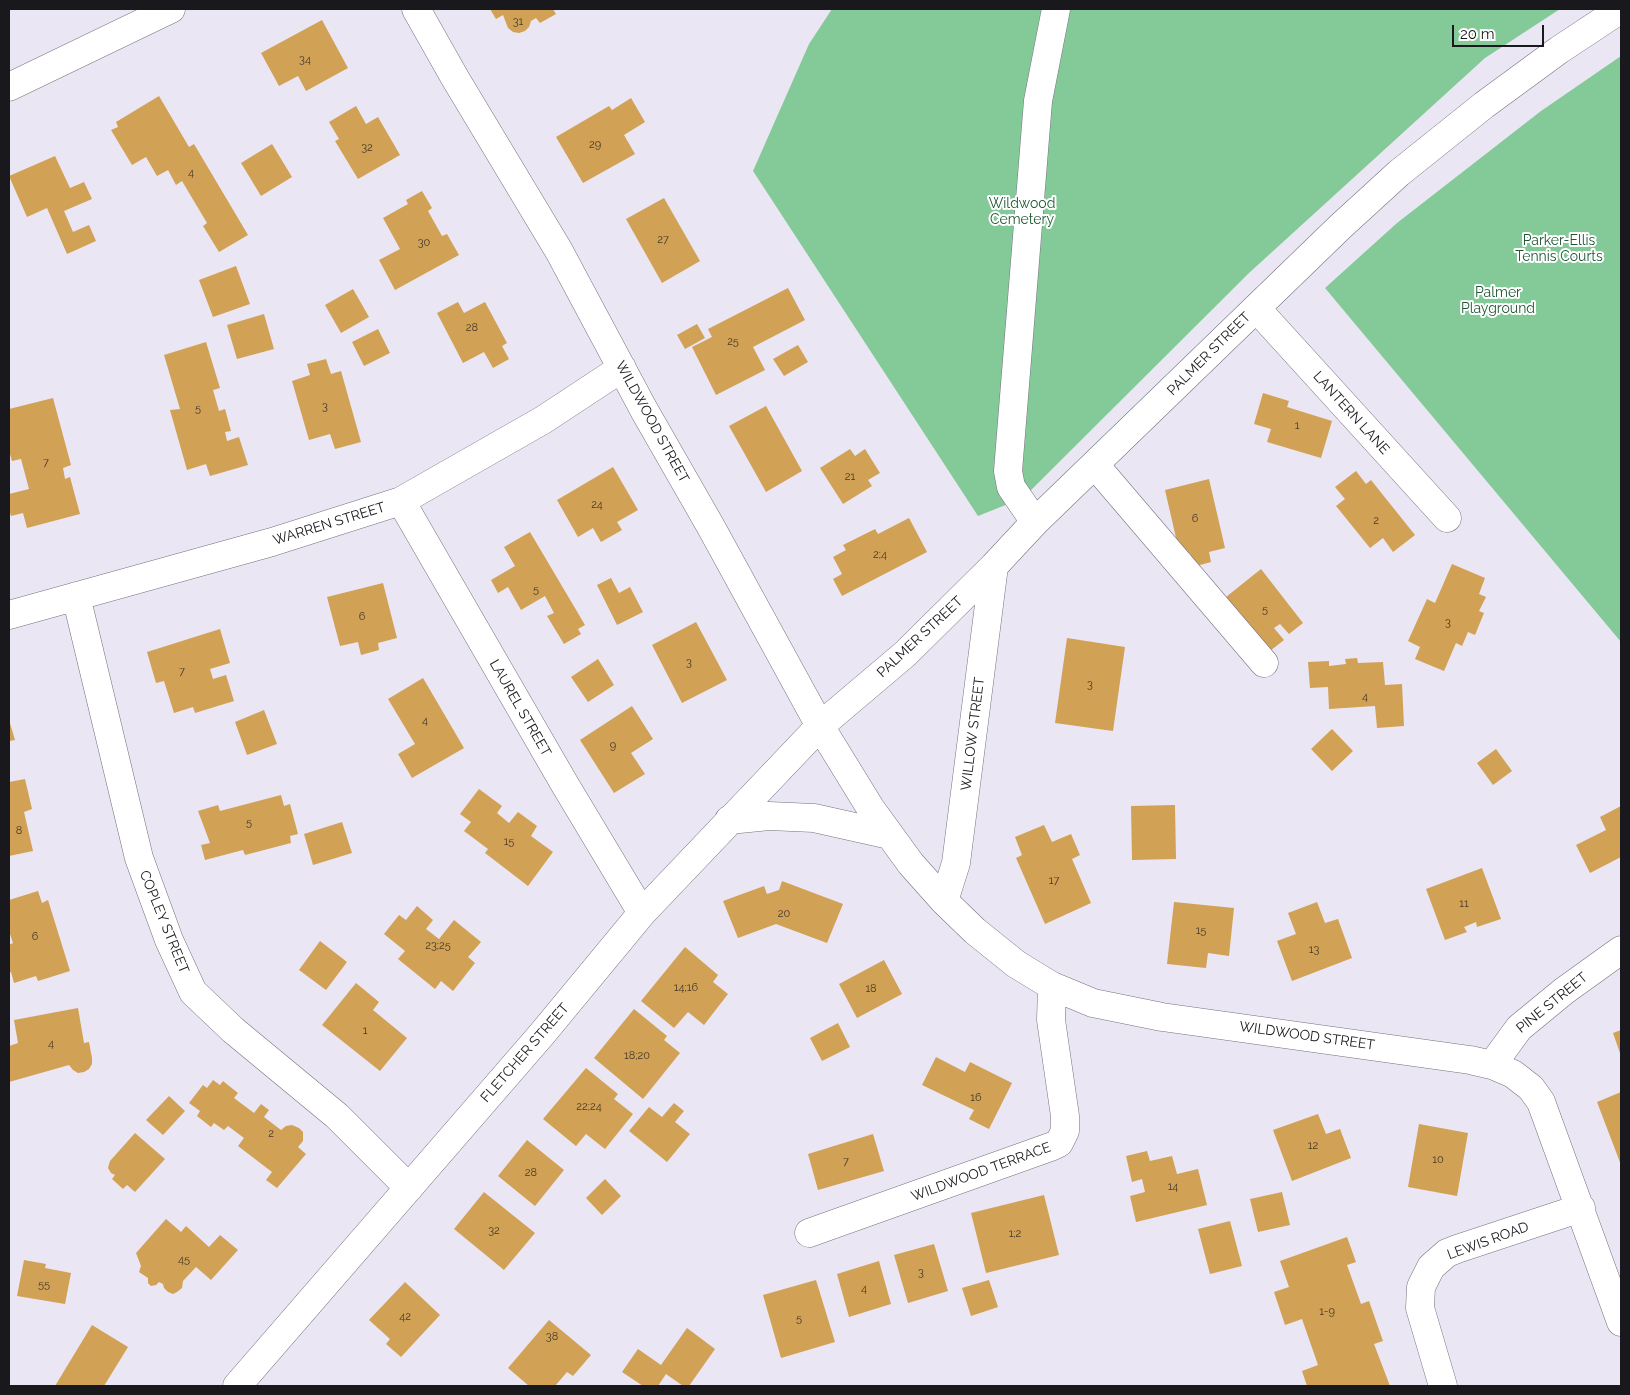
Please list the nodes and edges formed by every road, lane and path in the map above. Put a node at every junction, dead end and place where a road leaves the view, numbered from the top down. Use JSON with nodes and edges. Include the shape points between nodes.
{"nodes":[{"id":1,"x":171,"y":9,"type":"edge"},
{"id":2,"x":416,"y":9,"type":"edge"},
{"id":3,"x":1056,"y":9,"type":"edge"},
{"id":4,"x":1621,"y":9,"type":"edge"},
{"id":5,"x":9,"y":87,"type":"edge"},
{"id":6,"x":1256,"y":308,"type":"junction"},
{"id":7,"x":622,"y":368,"type":"junction"},
{"id":8,"x":1095,"y":465,"type":"junction"},
{"id":9,"x":401,"y":501,"type":"junction"},
{"id":10,"x":1447,"y":518,"type":"dead end"},
{"id":11,"x":1035,"y":522,"type":"junction"},
{"id":12,"x":994,"y":566,"type":"junction"},
{"id":13,"x":76,"y":596,"type":"junction"},
{"id":14,"x":9,"y":615,"type":"edge"},
{"id":15,"x":1264,"y":663,"type":"dead end"},
{"id":16,"x":820,"y":726,"type":"junction"},
{"id":17,"x":729,"y":820,"type":"junction"},
{"id":18,"x":890,"y":835,"type":"junction"},
{"id":19,"x":944,"y":901,"type":"junction"},
{"id":20,"x":642,"y":913,"type":"junction"},
{"id":21,"x":1621,"y":950,"type":"edge"},
{"id":22,"x":1052,"y":986,"type":"junction"},
{"id":23,"x":1492,"y":1065,"type":"junction"},
{"id":24,"x":409,"y":1188,"type":"junction"},
{"id":25,"x":1581,"y":1208,"type":"junction"},
{"id":26,"x":809,"y":1233,"type":"dead end"},
{"id":27,"x":1621,"y":1322,"type":"edge"},
{"id":28,"x":237,"y":1386,"type":"edge"},
{"id":29,"x":1443,"y":1386,"type":"edge"}],
"edges":[{"from":1,"to":5,"type":"street"},
{"from":2,"to":7,"type":"street","name":"WILDWOOD STREET","via":[[558,251]]},
{"from":3,"to":11,"type":"street","via":[[1038,101],[1008,471],[1011,487]]},
{"from":4,"to":6,"type":"street","name":"PALMER STREET","via":[[1491,100],[1399,173]]},
{"from":6,"to":8,"type":"street","name":"PALMER STREET"},
{"from":6,"to":10,"type":"street","name":"LANTERN LANE"},
{"from":7,"to":9,"type":"street","name":"WARREN STREET","via":[[543,420]]},
{"from":7,"to":16,"type":"street","name":"WILDWOOD STREET"},
{"from":8,"to":11,"type":"street","name":"PALMER STREET"},
{"from":8,"to":15,"type":"street"},
{"from":9,"to":13,"type":"street","name":"WARREN STREET","via":[[272,542]]},
{"from":9,"to":20,"type":"street","name":"LAUREL STREET"},
{"from":11,"to":12,"type":"street","name":"PALMER STREET"},
{"from":12,"to":16,"type":"street","name":"PALMER STREET","via":[[904,654]]},
{"from":12,"to":19,"type":"street","name":"WILLOW STREET","via":[[956,863]]},
{"from":13,"to":14,"type":"street","name":"WARREN STREET"},
{"from":13,"to":24,"type":"street","name":"COPLEY STREET","via":[[139,858],[169,940],[193,992],[233,1030],[337,1116]]},
{"from":16,"to":17,"type":"street","name":"FLETCHER STREET"},
{"from":16,"to":18,"type":"street","name":"WILDWOOD STREET"},
{"from":17,"to":18,"type":"street","via":[[769,816],[814,818]]},
{"from":17,"to":20,"type":"street","name":"FLETCHER STREET"},
{"from":18,"to":19,"type":"street","name":"WILDWOOD STREET"},
{"from":19,"to":22,"type":"street","name":"WILDWOOD STREET","via":[[994,948]]},
{"from":20,"to":24,"type":"street","name":"FLETCHER STREET"},
{"from":21,"to":23,"type":"street","name":"PINE STREET","via":[[1519,1028]]},
{"from":22,"to":23,"type":"street","name":"WILDWOOD STREET","via":[[1093,1003],[1121,1010],[1402,1049]]},
{"from":22,"to":26,"type":"street","name":"WILDWOOD TERRACE","via":[[1051,1020],[1065,1116],[1065,1131],[1059,1143]]},
{"from":23,"to":25,"type":"street","name":"WILDWOOD STREET","via":[[1513,1074],[1531,1088],[1541,1102]]},
{"from":24,"to":28,"type":"street","name":"FLETCHER STREET"},
{"from":25,"to":27,"type":"street","name":"WILDWOOD STREET"},
{"from":25,"to":29,"type":"street","name":"LEWIS ROAD","via":[[1457,1249],[1431,1267],[1421,1287],[1420,1308]]}]}
